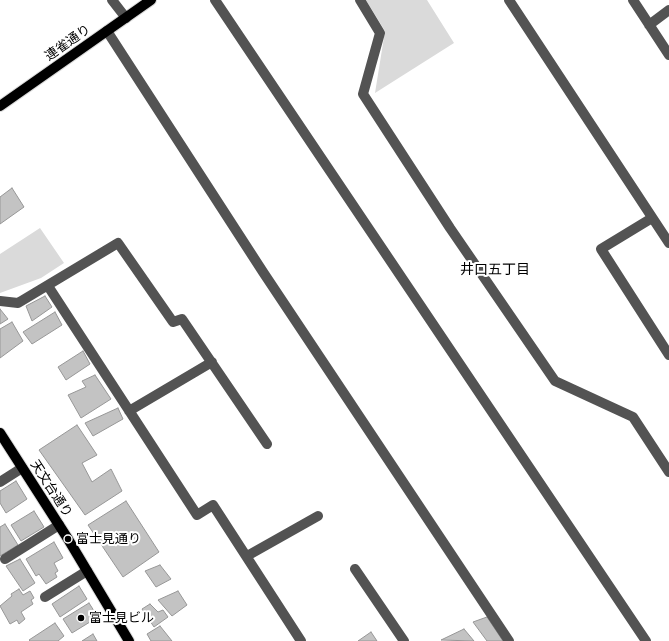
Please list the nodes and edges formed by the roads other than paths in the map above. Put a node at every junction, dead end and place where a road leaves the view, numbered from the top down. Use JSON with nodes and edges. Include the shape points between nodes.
{"nodes":[{"id":1,"x":112,"y":0,"type":"edge"},
{"id":2,"x":151,"y":0,"type":"edge"},
{"id":3,"x":215,"y":0,"type":"edge"},
{"id":4,"x":360,"y":0,"type":"edge"},
{"id":5,"x":509,"y":0,"type":"edge"},
{"id":6,"x":633,"y":0,"type":"edge"},
{"id":7,"x":669,"y":10,"type":"edge"},
{"id":8,"x":126,"y":18,"type":"junction"},
{"id":9,"x":649,"y":25,"type":"junction"},
{"id":10,"x":107,"y":31,"type":"junction"},
{"id":11,"x":669,"y":55,"type":"edge"},
{"id":12,"x":0,"y":106,"type":"edge"},
{"id":13,"x":652,"y":218,"type":"junction"},
{"id":14,"x":669,"y":243,"type":"edge"},
{"id":15,"x":48,"y":286,"type":"junction"},
{"id":16,"x":0,"y":300,"type":"edge"},
{"id":17,"x":669,"y":355,"type":"edge"},
{"id":18,"x":212,"y":362,"type":"junction"},
{"id":19,"x":129,"y":411,"type":"junction"},
{"id":20,"x":0,"y":433,"type":"edge"},
{"id":21,"x":267,"y":444,"type":"dead end"},
{"id":22,"x":22,"y":468,"type":"junction"},
{"id":23,"x":669,"y":472,"type":"edge"},
{"id":24,"x":0,"y":482,"type":"edge"},
{"id":25,"x":318,"y":516,"type":"dead end"},
{"id":26,"x":59,"y":525,"type":"junction"},
{"id":27,"x":247,"y":556,"type":"junction"},
{"id":28,"x":5,"y":559,"type":"dead end"},
{"id":29,"x":355,"y":569,"type":"dead end"},
{"id":30,"x":87,"y":571,"type":"junction"},
{"id":31,"x":46,"y":597,"type":"dead end"},
{"id":32,"x":129,"y":641,"type":"edge"},
{"id":33,"x":301,"y":641,"type":"edge"},
{"id":34,"x":404,"y":641,"type":"edge"},
{"id":35,"x":509,"y":641,"type":"edge"},
{"id":36,"x":646,"y":641,"type":"edge"}],
"edges":[{"from":1,"to":8,"type":"street"},
{"from":2,"to":8,"type":"main road","name":"連雀通り"},
{"from":3,"to":36,"type":"street"},
{"from":4,"to":23,"type":"street","via":[[380,33],[363,94],[450,228],[554,381],[633,417]]},
{"from":5,"to":13,"type":"street"},
{"from":6,"to":9,"type":"street"},
{"from":7,"to":9,"type":"street"},
{"from":8,"to":10,"type":"main road","name":"連雀通り"},
{"from":9,"to":11,"type":"street"},
{"from":10,"to":12,"type":"main road","name":"連雀通り"},
{"from":10,"to":35,"type":"street","via":[[263,272]]},
{"from":13,"to":14,"type":"street"},
{"from":13,"to":17,"type":"street","via":[[601,249]]},
{"from":15,"to":16,"type":"street","via":[[18,304]]},
{"from":15,"to":18,"type":"street","via":[[118,243],[173,322],[182,319]]},
{"from":15,"to":19,"type":"street"},
{"from":18,"to":19,"type":"street"},
{"from":18,"to":21,"type":"street"},
{"from":19,"to":27,"type":"street","via":[[197,515],[213,506]]},
{"from":20,"to":22,"type":"main road","name":"天文台通り"},
{"from":22,"to":24,"type":"street"},
{"from":22,"to":26,"type":"main road","name":"天文台通り"},
{"from":25,"to":27,"type":"street"},
{"from":26,"to":28,"type":"street"},
{"from":26,"to":30,"type":"main road","name":"天文台通り"},
{"from":27,"to":33,"type":"street"},
{"from":29,"to":34,"type":"street"},
{"from":30,"to":31,"type":"street"},
{"from":30,"to":32,"type":"main road","name":"天文台通り"}]}
